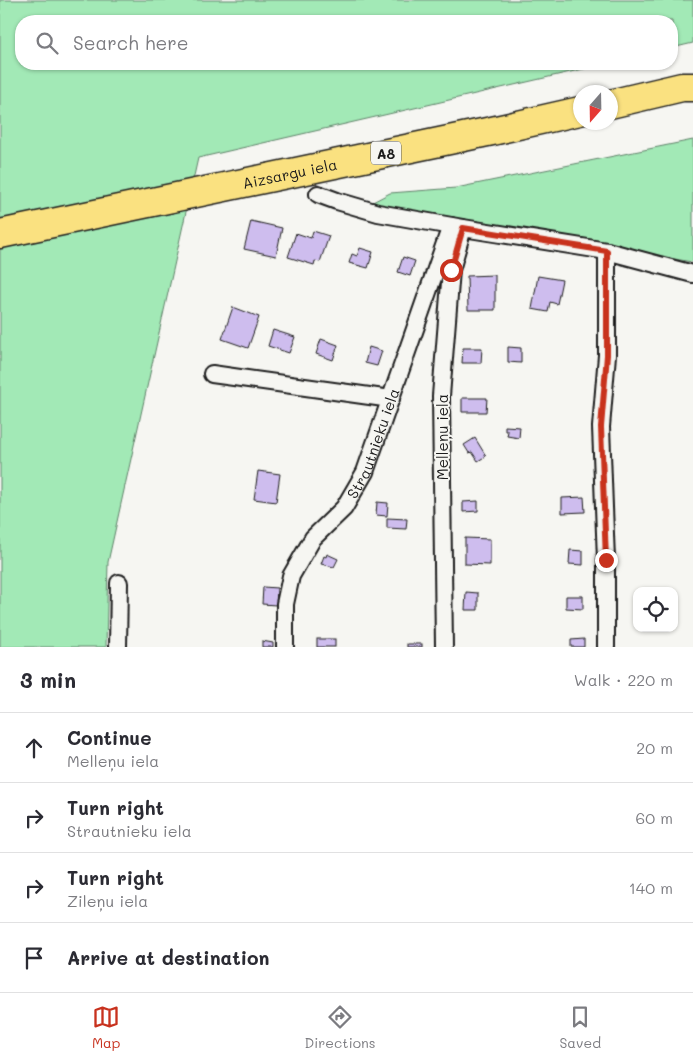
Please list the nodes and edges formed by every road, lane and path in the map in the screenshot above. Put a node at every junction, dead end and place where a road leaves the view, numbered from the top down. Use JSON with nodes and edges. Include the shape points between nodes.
{"nodes":[{"id":1,"x":690,"y":86,"type":"edge"},
{"id":2,"x":618,"y":102,"type":"edge"},
{"id":3,"x":573,"y":112,"type":"edge"},
{"id":4,"x":318,"y":194,"type":"dead end"},
{"id":5,"x":457,"y":227,"type":"junction"},
{"id":6,"x":0,"y":234,"type":"edge"},
{"id":7,"x":607,"y":251,"type":"junction"},
{"id":8,"x":693,"y":274,"type":"edge"},
{"id":9,"x":212,"y":374,"type":"dead end"},
{"id":10,"x":391,"y":399,"type":"junction"},
{"id":11,"x":119,"y":583,"type":"dead end"},
{"id":12,"x":118,"y":647,"type":"edge"},
{"id":13,"x":285,"y":647,"type":"edge"},
{"id":14,"x":444,"y":647,"type":"edge"},
{"id":15,"x":606,"y":647,"type":"edge"}],
"edges":[{"from":1,"to":2,"type":"highway"},
{"from":3,"to":6,"type":"highway","name":"Aizsargu iela","number":"A8"},
{"from":4,"to":5,"type":"street","via":[[378,213]]},
{"from":5,"to":7,"type":"street"},
{"from":5,"to":10,"type":"street","name":"Strautnieku iela"},
{"from":5,"to":14,"type":"street","name":"Melleņu iela","via":[[441,396]]},
{"from":7,"to":8,"type":"street"},
{"from":7,"to":15,"type":"street","via":[[607,355],[601,427]]},
{"from":9,"to":10,"type":"street"},
{"from":10,"to":13,"type":"street","name":"Strautnieku iela","via":[[366,472],[344,508],[313,538],[291,576],[285,604]]},
{"from":11,"to":12,"type":"street"}]}
